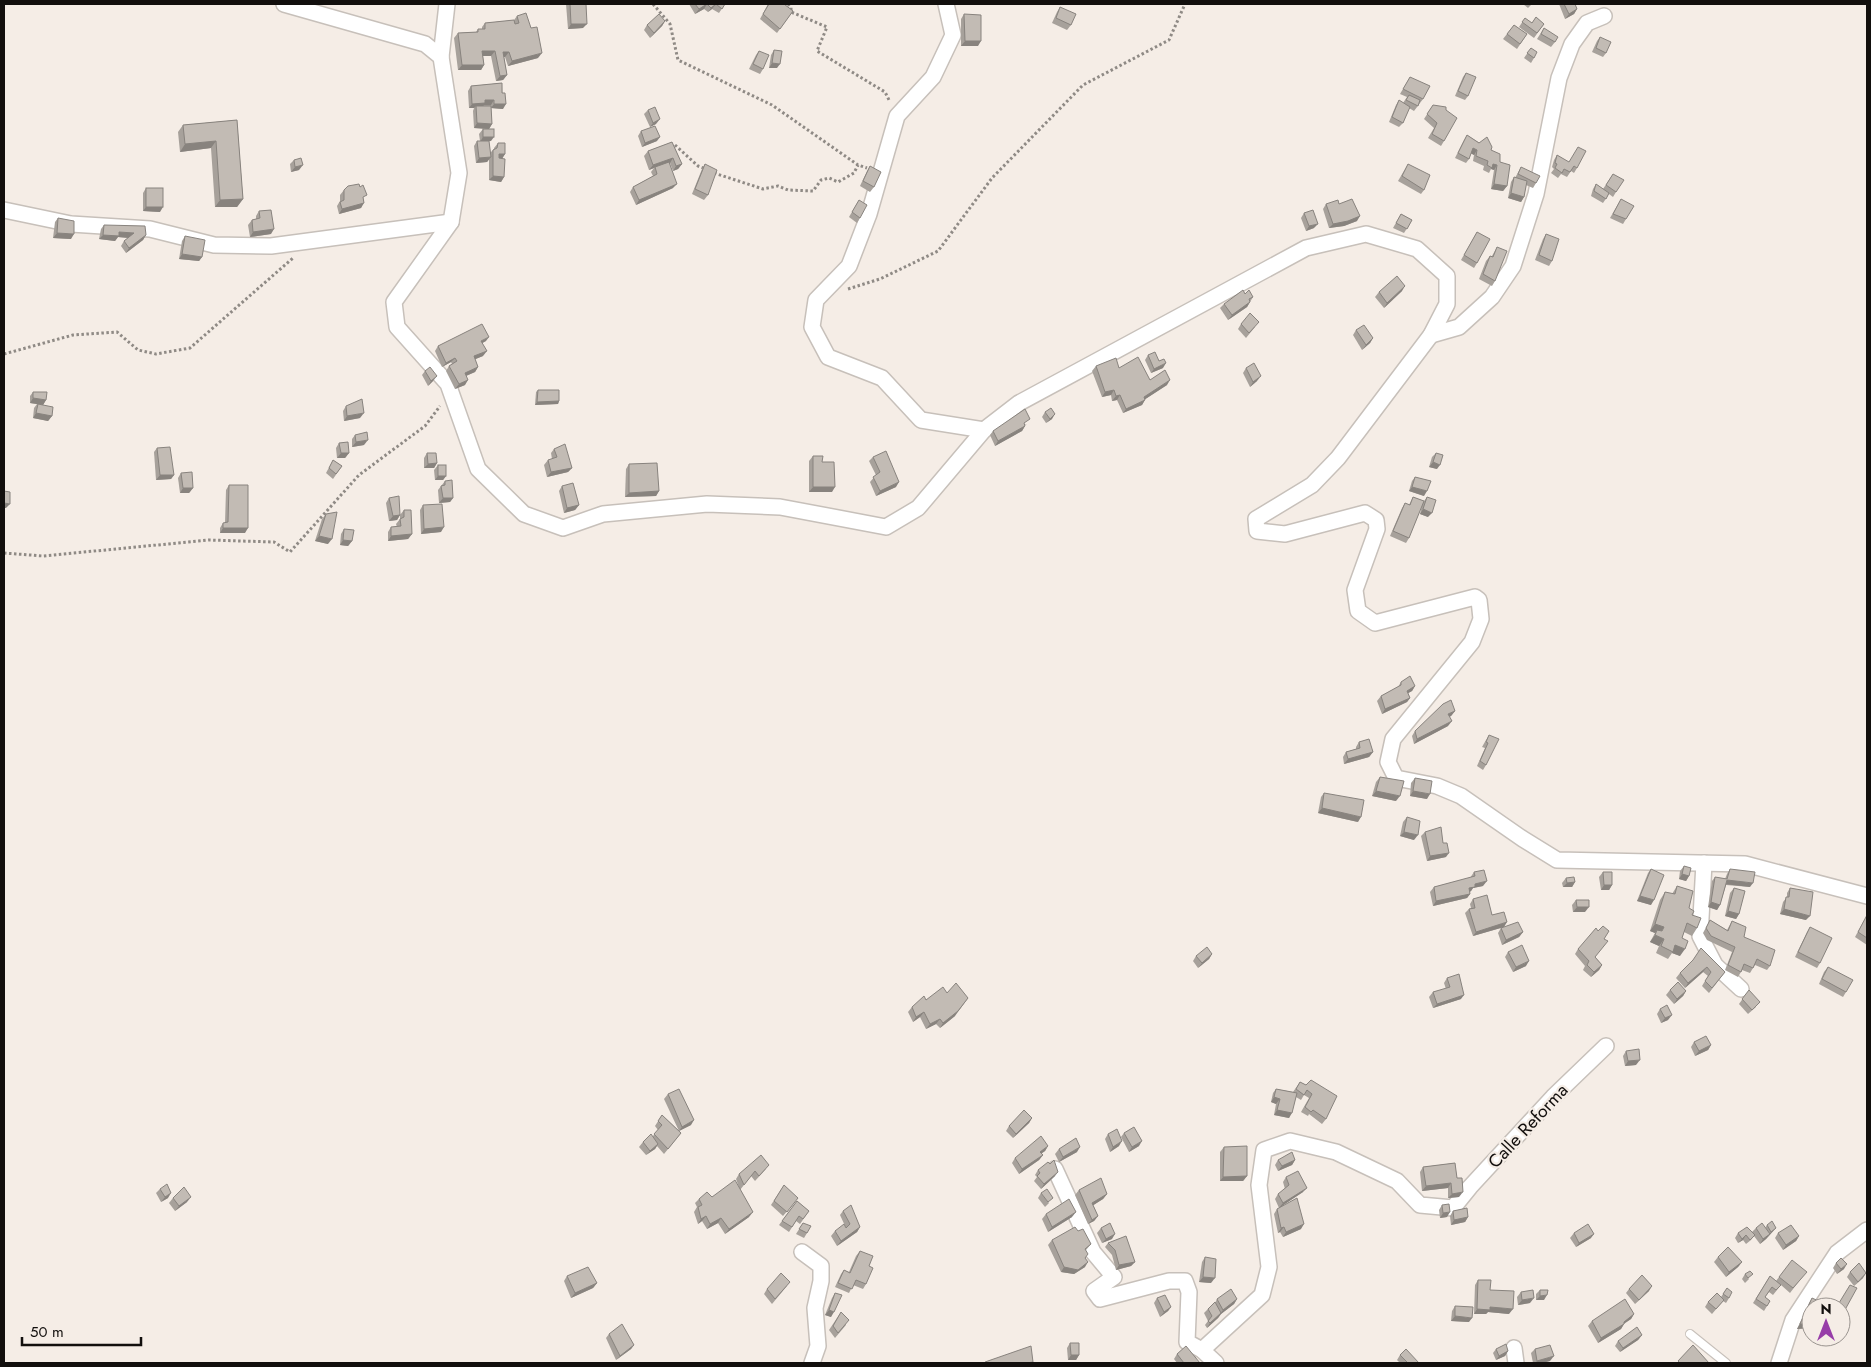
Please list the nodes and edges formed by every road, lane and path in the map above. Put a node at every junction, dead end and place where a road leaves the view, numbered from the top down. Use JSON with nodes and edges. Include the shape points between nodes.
{"nodes":[{"id":1,"x":284,"y":4,"type":"edge"},
{"id":2,"x":447,"y":4,"type":"edge"},
{"id":3,"x":652,"y":4,"type":"edge"},
{"id":4,"x":788,"y":4,"type":"edge"},
{"id":5,"x":946,"y":4,"type":"edge"},
{"id":6,"x":1185,"y":4,"type":"edge"},
{"id":7,"x":1604,"y":16,"type":"dead end"},
{"id":8,"x":441,"y":57,"type":"junction"},
{"id":9,"x":897,"y":116,"type":"junction"},
{"id":10,"x":675,"y":145,"type":"edge"},
{"id":11,"x":858,"y":165,"type":"junction"},
{"id":12,"x":882,"y":171,"type":"junction"},
{"id":13,"x":4,"y":210,"type":"edge"},
{"id":14,"x":451,"y":222,"type":"junction"},
{"id":15,"x":314,"y":239,"type":"junction"},
{"id":16,"x":843,"y":291,"type":"dead end"},
{"id":17,"x":1431,"y":335,"type":"junction"},
{"id":18,"x":4,"y":354,"type":"edge"},
{"id":19,"x":448,"y":384,"type":"junction"},
{"id":20,"x":984,"y":430,"type":"junction"},
{"id":21,"x":4,"y":553,"type":"edge"},
{"id":22,"x":1704,"y":863,"type":"junction"},
{"id":23,"x":1867,"y":896,"type":"edge"},
{"id":24,"x":1740,"y":989,"type":"dead end"},
{"id":25,"x":1606,"y":1046,"type":"dead end"},
{"id":26,"x":1055,"y":1169,"type":"edge"},
{"id":27,"x":1867,"y":1230,"type":"edge"},
{"id":28,"x":802,"y":1252,"type":"dead end"},
{"id":29,"x":1690,"y":1334,"type":"dead end"},
{"id":30,"x":1202,"y":1350,"type":"junction"},
{"id":31,"x":812,"y":1363,"type":"edge"},
{"id":32,"x":1216,"y":1363,"type":"edge"},
{"id":33,"x":1726,"y":1363,"type":"edge"},
{"id":34,"x":1779,"y":1363,"type":"edge"}],
"edges":[{"from":1,"to":8,"type":"street","via":[[425,44]]},
{"from":2,"to":8,"type":"street"},
{"from":3,"to":11,"type":"path","via":[[670,24],[678,60],[772,104]]},
{"from":4,"to":9,"type":"path","via":[[791,12],[827,27],[817,51],[885,92]]},
{"from":5,"to":9,"type":"street","via":[[953,35],[933,77]]},
{"from":6,"to":16,"type":"path","via":[[1169,40],[1083,85],[992,178],[938,251],[880,279]]},
{"from":7,"to":17,"type":"street","via":[[1587,23],[1572,44],[1559,78],[1536,194],[1513,266],[1492,298],[1459,326]]},
{"from":8,"to":14,"type":"street","via":[[459,173]]},
{"from":9,"to":12,"type":"street"},
{"from":10,"to":11,"type":"path","via":[[698,166],[763,189],[778,186],[788,190],[813,191],[821,180],[829,178],[838,182],[854,173]]},
{"from":11,"to":12,"type":"path"},
{"from":12,"to":20,"type":"street","via":[[849,266],[816,300],[812,327],[828,357],[882,378],[921,420]]},
{"from":13,"to":15,"type":"street","via":[[71,224],[150,229],[214,245],[271,246]]},
{"from":14,"to":15,"type":"street"},
{"from":14,"to":19,"type":"street","via":[[394,302],[397,327]]},
{"from":15,"to":18,"type":"path","via":[[190,348],[156,354],[138,350],[117,332],[73,335]]},
{"from":17,"to":20,"type":"street","via":[[1446,304],[1446,276],[1417,249],[1366,234],[1306,248],[1019,403]]},
{"from":17,"to":22,"type":"street","via":[[1338,458],[1312,485],[1256,519],[1257,531],[1285,534],[1365,513],[1376,520],[1377,529],[1355,590],[1358,611],[1375,623],[1475,597],[1480,600],[1481,619],[1472,642],[1393,739],[1388,762],[1396,778],[1437,786],[1461,796],[1557,860]]},
{"from":19,"to":20,"type":"street","via":[[478,469],[524,514],[563,528],[603,514],[707,504],[780,507],[886,527],[918,508]]},
{"from":19,"to":21,"type":"path","via":[[442,404],[426,426],[359,476],[290,552],[274,542],[209,540],[43,556]]},
{"from":22,"to":23,"type":"street","via":[[1746,864]]},
{"from":22,"to":24,"type":"street","via":[[1700,936],[1714,966]]},
{"from":25,"to":30,"type":"street","name":"Calle Reforma","via":[[1553,1097],[1454,1208],[1420,1205],[1397,1181],[1336,1152],[1290,1141],[1264,1150],[1259,1185],[1269,1267],[1262,1295]]},
{"from":26,"to":30,"type":"street","via":[[1093,1252],[1114,1277],[1094,1290],[1100,1299],[1169,1281],[1185,1281],[1189,1292],[1187,1342]]},
{"from":27,"to":34,"type":"street","via":[[1837,1253],[1792,1320]]},
{"from":28,"to":31,"type":"street","via":[[821,1266],[815,1308],[818,1346]]},
{"from":29,"to":33,"type":"lane"},
{"from":30,"to":32,"type":"street"}]}
